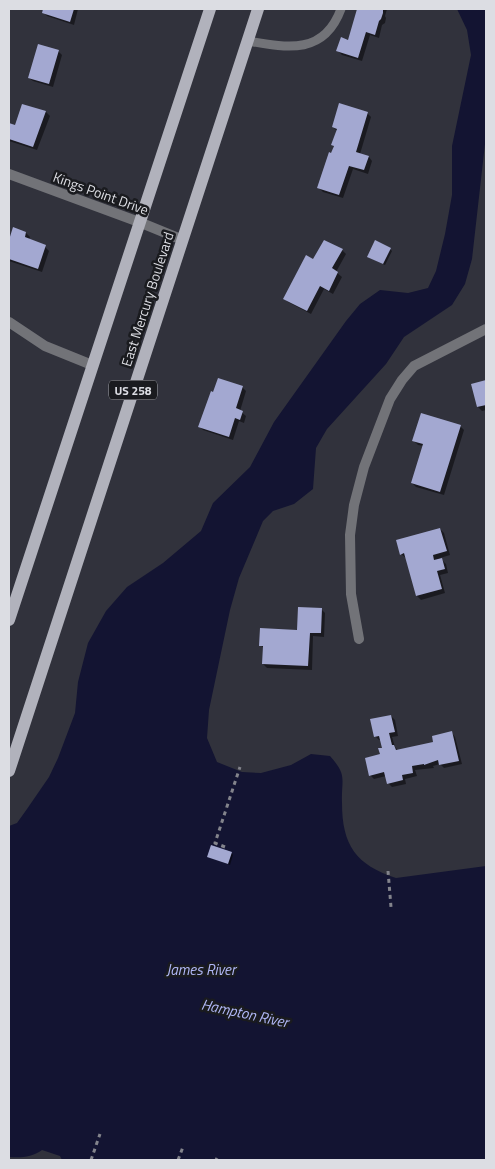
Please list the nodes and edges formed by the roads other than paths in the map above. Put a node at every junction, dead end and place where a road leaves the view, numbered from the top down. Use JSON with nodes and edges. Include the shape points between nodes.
{"nodes":[{"id":1,"x":210,"y":9,"type":"edge"},
{"id":2,"x":258,"y":9,"type":"edge"},
{"id":3,"x":342,"y":9,"type":"edge"},
{"id":4,"x":248,"y":40,"type":"junction"},
{"id":5,"x":9,"y":174,"type":"edge"},
{"id":6,"x":140,"y":222,"type":"junction"},
{"id":7,"x":183,"y":240,"type":"junction"},
{"id":8,"x":9,"y":322,"type":"edge"},
{"id":9,"x":486,"y":329,"type":"edge"},
{"id":10,"x":92,"y":364,"type":"junction"},
{"id":11,"x":9,"y":620,"type":"edge"},
{"id":12,"x":359,"y":639,"type":"dead end"},
{"id":13,"x":9,"y":771,"type":"edge"}],
"edges":[{"from":1,"to":6,"type":"main road"},
{"from":2,"to":4,"type":"main road","name":"East Mercury Boulevard","number":"US 258"},
{"from":3,"to":4,"type":"lane","via":[[336,23],[322,37],[305,45],[282,47]]},
{"from":4,"to":7,"type":"main road","name":"East Mercury Boulevard","number":"US 258"},
{"from":5,"to":6,"type":"street","name":"Kings Point Drive"},
{"from":6,"to":7,"type":"street","name":"Kings Point Drive"},
{"from":6,"to":10,"type":"main road"},
{"from":7,"to":13,"type":"main road","name":"East Mercury Boulevard","number":"US 258"},
{"from":8,"to":10,"type":"street","via":[[46,346]]},
{"from":9,"to":12,"type":"street","via":[[414,366],[390,399],[364,467],[350,535],[351,594]]},
{"from":10,"to":11,"type":"main road"}]}
